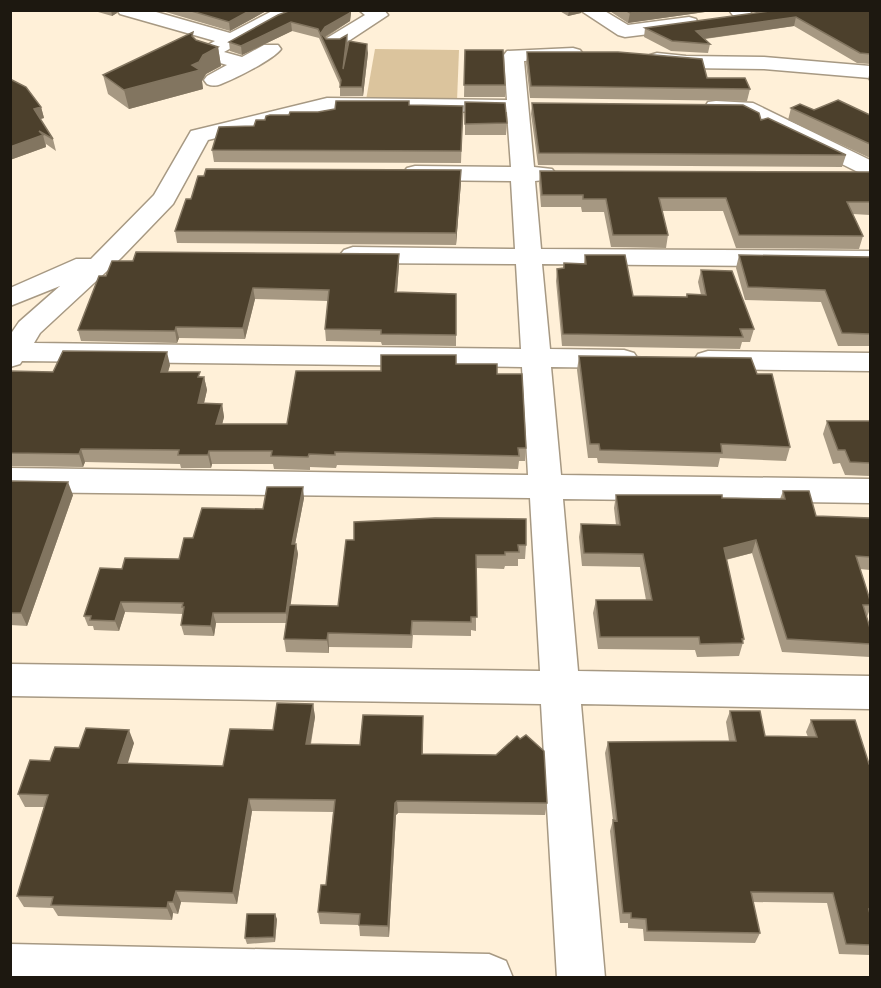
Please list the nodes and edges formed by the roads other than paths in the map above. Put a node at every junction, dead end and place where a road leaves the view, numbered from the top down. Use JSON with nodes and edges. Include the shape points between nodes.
{"nodes":[{"id":1,"x":126,"y":10,"type":"edge"},
{"id":2,"x":293,"y":10,"type":"edge"},
{"id":3,"x":368,"y":10,"type":"edge"},
{"id":4,"x":589,"y":10,"type":"edge"},
{"id":5,"x":665,"y":10,"type":"edge"},
{"id":6,"x":765,"y":13,"type":"edge"},
{"id":7,"x":172,"y":15,"type":"edge"},
{"id":8,"x":735,"y":15,"type":"edge"},
{"id":9,"x":704,"y":21,"type":"edge"},
{"id":10,"x":684,"y":23,"type":"junction"},
{"id":11,"x":231,"y":39,"type":"junction"},
{"id":12,"x":334,"y":42,"type":"edge"},
{"id":13,"x":271,"y":49,"type":"dead end"},
{"id":14,"x":587,"y":54,"type":"edge"},
{"id":15,"x":643,"y":57,"type":"edge"},
{"id":16,"x":245,"y":64,"type":"junction"},
{"id":17,"x":870,"y":72,"type":"edge"},
{"id":18,"x":214,"y":80,"type":"dead end"},
{"id":19,"x":518,"y":106,"type":"junction"},
{"id":20,"x":541,"y":106,"type":"edge"},
{"id":21,"x":697,"y":107,"type":"edge"},
{"id":22,"x":870,"y":169,"type":"edge"},
{"id":23,"x":393,"y":173,"type":"edge"},
{"id":24,"x":523,"y":174,"type":"junction"},
{"id":25,"x":571,"y":174,"type":"edge"},
{"id":26,"x":835,"y":176,"type":"edge"},
{"id":27,"x":870,"y":176,"type":"edge"},
{"id":28,"x":112,"y":253,"type":"junction"},
{"id":29,"x":148,"y":253,"type":"edge"},
{"id":30,"x":326,"y":255,"type":"edge"},
{"id":31,"x":529,"y":256,"type":"junction"},
{"id":32,"x":870,"y":259,"type":"edge"},
{"id":33,"x":10,"y":298,"type":"edge"},
{"id":34,"x":12,"y":355,"type":"edge"},
{"id":35,"x":538,"y":358,"type":"junction"},
{"id":36,"x":645,"y":359,"type":"edge"},
{"id":37,"x":680,"y":359,"type":"edge"},
{"id":38,"x":870,"y":362,"type":"edge"},
{"id":39,"x":10,"y":480,"type":"edge"},
{"id":40,"x":546,"y":488,"type":"junction"},
{"id":41,"x":870,"y":491,"type":"edge"},
{"id":42,"x":10,"y":680,"type":"edge"},
{"id":43,"x":559,"y":688,"type":"junction"},
{"id":44,"x":870,"y":692,"type":"edge"},
{"id":45,"x":10,"y":968,"type":"edge"},
{"id":46,"x":489,"y":978,"type":"edge"},
{"id":47,"x":581,"y":978,"type":"edge"}],
"edges":[{"from":1,"to":7,"type":"street"},
{"from":2,"to":11,"type":"street"},
{"from":3,"to":12,"type":"street","via":[[379,15]]},
{"from":4,"to":10,"type":"street","via":[[625,31]]},
{"from":5,"to":10,"type":"street"},
{"from":6,"to":8,"type":"street"},
{"from":7,"to":11,"type":"street"},
{"from":9,"to":10,"type":"street"},
{"from":11,"to":16,"type":"street","via":[[207,53]]},
{"from":13,"to":16,"type":"street"},
{"from":14,"to":19,"type":"street","via":[[514,55]]},
{"from":15,"to":17,"type":"street"},
{"from":16,"to":18,"type":"street"},
{"from":19,"to":20,"type":"street"},
{"from":19,"to":24,"type":"street"},
{"from":19,"to":28,"type":"street","via":[[327,104],[199,136],[191,171]]},
{"from":21,"to":22,"type":"street","via":[[745,108]]},
{"from":23,"to":24,"type":"street"},
{"from":24,"to":25,"type":"street"},
{"from":24,"to":31,"type":"street"},
{"from":26,"to":27,"type":"street"},
{"from":28,"to":29,"type":"street"},
{"from":28,"to":33,"type":"street"},
{"from":28,"to":34,"type":"street","via":[[29,328]]},
{"from":30,"to":31,"type":"street"},
{"from":31,"to":32,"type":"street"},
{"from":31,"to":35,"type":"street"},
{"from":34,"to":35,"type":"street"},
{"from":35,"to":36,"type":"street"},
{"from":35,"to":40,"type":"street"},
{"from":37,"to":38,"type":"street"},
{"from":39,"to":40,"type":"street"},
{"from":40,"to":41,"type":"street"},
{"from":40,"to":43,"type":"street"},
{"from":42,"to":43,"type":"street"},
{"from":43,"to":44,"type":"street"},
{"from":43,"to":47,"type":"street"},
{"from":45,"to":46,"type":"street"}]}
